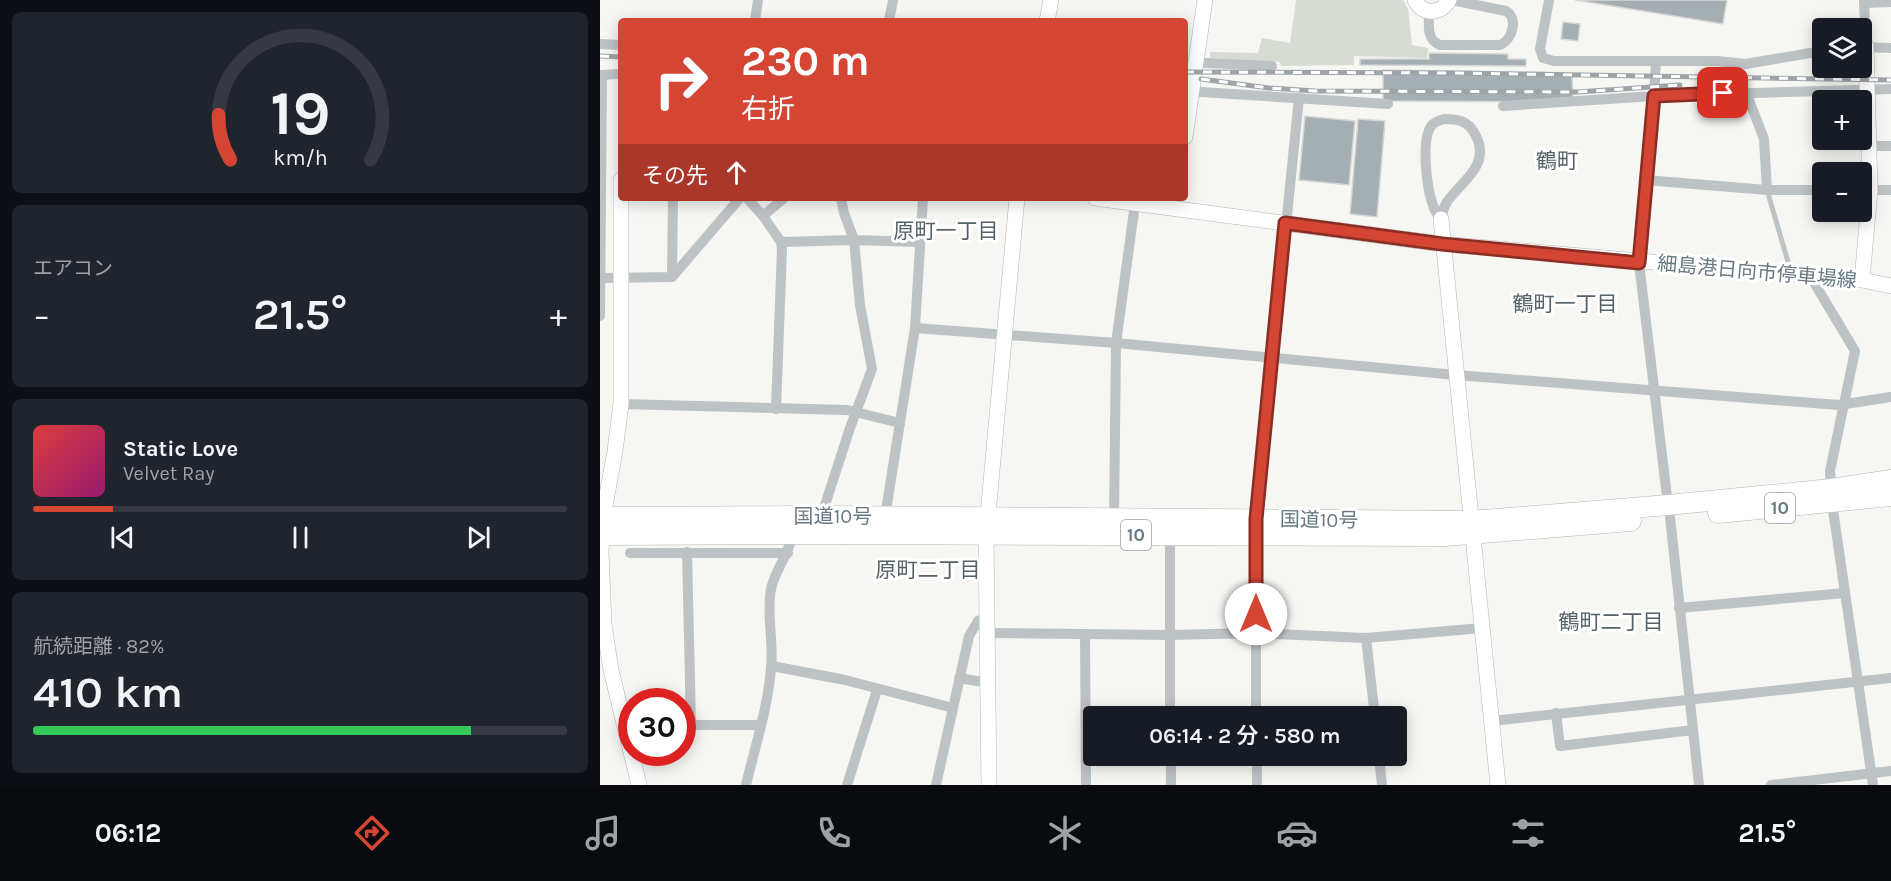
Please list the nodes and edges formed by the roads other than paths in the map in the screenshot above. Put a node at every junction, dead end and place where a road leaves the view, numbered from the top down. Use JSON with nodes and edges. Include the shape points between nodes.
{"nodes":[{"id":1,"x":758,"y":0,"type":"edge"},
{"id":2,"x":893,"y":0,"type":"edge"},
{"id":3,"x":1052,"y":0,"type":"edge"},
{"id":4,"x":1205,"y":0,"type":"edge"},
{"id":5,"x":1415,"y":0,"type":"edge"},
{"id":6,"x":1450,"y":0,"type":"edge"},
{"id":7,"x":1549,"y":0,"type":"edge"},
{"id":8,"x":1864,"y":1,"type":"edge"},
{"id":9,"x":1891,"y":2,"type":"edge"},
{"id":10,"x":1429,"y":12,"type":"junction"},
{"id":11,"x":755,"y":18,"type":"edge"},
{"id":12,"x":890,"y":18,"type":"edge"},
{"id":13,"x":1048,"y":18,"type":"edge"},
{"id":14,"x":1864,"y":18,"type":"edge"},
{"id":15,"x":600,"y":44,"type":"edge"},
{"id":16,"x":618,"y":45,"type":"edge"},
{"id":17,"x":1872,"y":47,"type":"edge"},
{"id":18,"x":1891,"y":48,"type":"edge"},
{"id":19,"x":1812,"y":53,"type":"edge"},
{"id":20,"x":1656,"y":61,"type":"junction"},
{"id":21,"x":1190,"y":62,"type":"edge"},
{"id":22,"x":1272,"y":66,"type":"dead end"},
{"id":23,"x":618,"y":74,"type":"edge"},
{"id":24,"x":601,"y":75,"type":"edge"},
{"id":25,"x":1867,"y":78,"type":"edge"},
{"id":26,"x":1868,"y":89,"type":"junction"},
{"id":27,"x":1891,"y":89,"type":"edge"},
{"id":28,"x":1188,"y":91,"type":"edge"},
{"id":29,"x":1746,"y":92,"type":"junction"},
{"id":30,"x":1654,"y":96,"type":"junction"},
{"id":31,"x":1299,"y":98,"type":"junction"},
{"id":32,"x":1388,"y":104,"type":"dead end"},
{"id":33,"x":1503,"y":106,"type":"dead end"},
{"id":34,"x":1872,"y":146,"type":"edge"},
{"id":35,"x":1891,"y":146,"type":"edge"},
{"id":36,"x":1645,"y":180,"type":"junction"},
{"id":37,"x":1767,"y":190,"type":"junction"},
{"id":38,"x":1812,"y":190,"type":"edge"},
{"id":39,"x":1872,"y":190,"type":"edge"},
{"id":40,"x":1891,"y":190,"type":"edge"},
{"id":41,"x":621,"y":201,"type":"edge"},
{"id":42,"x":673,"y":201,"type":"edge"},
{"id":43,"x":737,"y":201,"type":"edge"},
{"id":44,"x":750,"y":201,"type":"edge"},
{"id":45,"x":780,"y":201,"type":"edge"},
{"id":46,"x":842,"y":201,"type":"edge"},
{"id":47,"x":922,"y":201,"type":"edge"},
{"id":48,"x":1017,"y":201,"type":"edge"},
{"id":49,"x":1115,"y":201,"type":"edge"},
{"id":50,"x":1135,"y":204,"type":"junction"},
{"id":51,"x":1176,"y":204,"type":"edge"},
{"id":52,"x":763,"y":216,"type":"junction"},
{"id":53,"x":1441,"y":219,"type":"junction"},
{"id":54,"x":1865,"y":222,"type":"edge"},
{"id":55,"x":1285,"y":223,"type":"junction"},
{"id":56,"x":854,"y":240,"type":"junction"},
{"id":57,"x":781,"y":242,"type":"junction"},
{"id":58,"x":919,"y":242,"type":"junction"},
{"id":59,"x":1442,"y":244,"type":"junction"},
{"id":60,"x":1639,"y":263,"type":"junction"},
{"id":61,"x":1792,"y":275,"type":"junction"},
{"id":62,"x":1810,"y":276,"type":"junction"},
{"id":63,"x":620,"y":277,"type":"junction"},
{"id":64,"x":672,"y":277,"type":"junction"},
{"id":65,"x":600,"y":278,"type":"edge"},
{"id":66,"x":1862,"y":280,"type":"junction"},
{"id":67,"x":1891,"y":286,"type":"edge"},
{"id":68,"x":600,"y":316,"type":"edge"},
{"id":69,"x":915,"y":328,"type":"junction"},
{"id":70,"x":1003,"y":336,"type":"junction"},
{"id":71,"x":1116,"y":343,"type":"junction"},
{"id":72,"x":1273,"y":357,"type":"junction"},
{"id":73,"x":1456,"y":375,"type":"junction"},
{"id":74,"x":1653,"y":389,"type":"junction"},
{"id":75,"x":1891,"y":397,"type":"edge"},
{"id":76,"x":1843,"y":403,"type":"junction"},
{"id":77,"x":621,"y":404,"type":"junction"},
{"id":78,"x":776,"y":409,"type":"junction"},
{"id":79,"x":856,"y":412,"type":"junction"},
{"id":80,"x":900,"y":423,"type":"junction"},
{"id":81,"x":1891,"y":480,"type":"edge"},
{"id":82,"x":1831,"y":496,"type":"junction"},
{"id":83,"x":1891,"y":496,"type":"edge"},
{"id":84,"x":1669,"y":511,"type":"junction"},
{"id":85,"x":825,"y":516,"type":"junction"},
{"id":86,"x":885,"y":517,"type":"junction"},
{"id":87,"x":1114,"y":519,"type":"junction"},
{"id":88,"x":601,"y":526,"type":"edge"},
{"id":89,"x":987,"y":527,"type":"junction"},
{"id":90,"x":1256,"y":527,"type":"junction"},
{"id":91,"x":1472,"y":528,"type":"junction"},
{"id":92,"x":1170,"y":535,"type":"junction"},
{"id":93,"x":790,"y":543,"type":"junction"},
{"id":94,"x":687,"y":552,"type":"junction"},
{"id":95,"x":630,"y":553,"type":"dead end"},
{"id":96,"x":1845,"y":593,"type":"junction"},
{"id":97,"x":1679,"y":608,"type":"junction"},
{"id":98,"x":988,"y":617,"type":"junction"},
{"id":99,"x":1482,"y":628,"type":"junction"},
{"id":100,"x":989,"y":633,"type":"junction"},
{"id":101,"x":1256,"y":633,"type":"junction"},
{"id":102,"x":1085,"y":634,"type":"junction"},
{"id":103,"x":1170,"y":635,"type":"junction"},
{"id":104,"x":1366,"y":638,"type":"junction"},
{"id":105,"x":772,"y":666,"type":"junction"},
{"id":106,"x":606,"y":671,"type":"edge"},
{"id":107,"x":959,"y":678,"type":"junction"},
{"id":108,"x":1891,"y":678,"type":"edge"},
{"id":109,"x":1857,"y":681,"type":"junction"},
{"id":110,"x":989,"y":683,"type":"junction"},
{"id":111,"x":687,"y":688,"type":"edge"},
{"id":112,"x":877,"y":690,"type":"junction"},
{"id":113,"x":1689,"y":699,"type":"junction"},
{"id":114,"x":618,"y":700,"type":"edge"},
{"id":115,"x":1170,"y":706,"type":"edge"},
{"id":116,"x":1257,"y":706,"type":"edge"},
{"id":117,"x":1374,"y":706,"type":"edge"},
{"id":118,"x":953,"y":708,"type":"junction"},
{"id":119,"x":1557,"y":713,"type":"junction"},
{"id":120,"x":1492,"y":721,"type":"junction"},
{"id":121,"x":696,"y":725,"type":"edge"},
{"id":122,"x":761,"y":725,"type":"junction"},
{"id":123,"x":1693,"y":730,"type":"junction"},
{"id":124,"x":636,"y":766,"type":"edge"},
{"id":125,"x":1171,"y":766,"type":"edge"},
{"id":126,"x":1257,"y":766,"type":"edge"},
{"id":127,"x":1380,"y":766,"type":"edge"},
{"id":128,"x":1891,"y":771,"type":"edge"},
{"id":129,"x":1871,"y":773,"type":"junction"},
{"id":130,"x":639,"y":785,"type":"edge"},
{"id":131,"x":746,"y":785,"type":"edge"},
{"id":132,"x":847,"y":785,"type":"edge"},
{"id":133,"x":936,"y":785,"type":"edge"},
{"id":134,"x":989,"y":785,"type":"edge"},
{"id":135,"x":1086,"y":785,"type":"edge"},
{"id":136,"x":1171,"y":785,"type":"edge"},
{"id":137,"x":1257,"y":785,"type":"edge"},
{"id":138,"x":1382,"y":785,"type":"edge"},
{"id":139,"x":1498,"y":785,"type":"edge"},
{"id":140,"x":1700,"y":785,"type":"edge"},
{"id":141,"x":1771,"y":785,"type":"edge"},
{"id":142,"x":1873,"y":785,"type":"edge"}],
"edges":[{"from":1,"to":11,"type":"street"},
{"from":2,"to":12,"type":"street"},
{"from":3,"to":13,"type":"street"},
{"from":4,"to":21,"type":"street"},
{"from":5,"to":10,"type":"street"},
{"from":6,"to":10,"type":"street","via":[[1442,9]]},
{"from":6,"to":10,"type":"street","via":[[1511,14],[1510,38],[1500,45],[1440,45],[1430,38]]},
{"from":7,"to":20,"type":"street","via":[[1540,49],[1543,58]]},
{"from":8,"to":9,"type":"street"},
{"from":8,"to":14,"type":"street"},
{"from":15,"to":16,"type":"street"},
{"from":17,"to":18,"type":"street"},
{"from":19,"to":20,"type":"street","via":[[1746,64]]},
{"from":20,"to":30,"type":"street"},
{"from":21,"to":22,"type":"street"},
{"from":21,"to":28,"type":"street"},
{"from":23,"to":24,"type":"street"},
{"from":24,"to":65,"type":"street"},
{"from":25,"to":26,"type":"street"},
{"from":26,"to":27,"type":"street"},
{"from":26,"to":29,"type":"street"},
{"from":28,"to":31,"type":"street"},
{"from":29,"to":30,"type":"street"},
{"from":29,"to":37,"type":"street","via":[[1764,139]]},
{"from":30,"to":33,"type":"street"},
{"from":30,"to":36,"type":"street"},
{"from":31,"to":32,"type":"street"},
{"from":31,"to":55,"type":"street"},
{"from":34,"to":35,"type":"street"},
{"from":36,"to":37,"type":"street"},
{"from":36,"to":60,"type":"street"},
{"from":37,"to":38,"type":"street"},
{"from":37,"to":61,"type":"lane"},
{"from":39,"to":40,"type":"street"},
{"from":41,"to":63,"type":"street"},
{"from":42,"to":64,"type":"street"},
{"from":43,"to":64,"type":"street"},
{"from":44,"to":52,"type":"street"},
{"from":45,"to":52,"type":"street"},
{"from":46,"to":56,"type":"street"},
{"from":47,"to":58,"type":"street"},
{"from":48,"to":70,"type":"street"},
{"from":49,"to":50,"type":"street","name":"細島港日向市停車場線"},
{"from":50,"to":51,"type":"street","name":"細島港日向市停車場線"},
{"from":50,"to":71,"type":"street"},
{"from":51,"to":55,"type":"street","name":"細島港日向市停車場線"},
{"from":52,"to":57,"type":"street"},
{"from":53,"to":53,"type":"street","via":[[1431,198],[1426,136],[1437,122],[1459,119],[1468,123],[1478,139],[1479,161],[1469,179],[1449,198]]},
{"from":53,"to":59,"type":"street"},
{"from":54,"to":66,"type":"street"},
{"from":55,"to":59,"type":"street","name":"細島港日向市停車場線"},
{"from":55,"to":72,"type":"street"},
{"from":56,"to":57,"type":"street"},
{"from":56,"to":58,"type":"street"},
{"from":56,"to":79,"type":"street","via":[[860,305],[872,369]]},
{"from":57,"to":78,"type":"street"},
{"from":58,"to":69,"type":"street"},
{"from":59,"to":60,"type":"street","name":"細島港日向市停車場線"},
{"from":59,"to":73,"type":"street"},
{"from":60,"to":61,"type":"street","name":"細島港日向市停車場線"},
{"from":60,"to":74,"type":"street"},
{"from":61,"to":62,"type":"street","name":"細島港日向市停車場線"},
{"from":62,"to":66,"type":"street","name":"細島港日向市停車場線"},
{"from":62,"to":76,"type":"street","via":[[1855,351]]},
{"from":63,"to":64,"type":"street"},
{"from":63,"to":65,"type":"street"},
{"from":63,"to":77,"type":"street"},
{"from":65,"to":68,"type":"street"},
{"from":66,"to":67,"type":"street","name":"細島港日向市停車場線"},
{"from":69,"to":70,"type":"street"},
{"from":69,"to":80,"type":"street"},
{"from":70,"to":71,"type":"street"},
{"from":70,"to":89,"type":"street"},
{"from":71,"to":72,"type":"street"},
{"from":71,"to":87,"type":"street"},
{"from":72,"to":73,"type":"street"},
{"from":72,"to":90,"type":"street"},
{"from":73,"to":74,"type":"street"},
{"from":73,"to":91,"type":"street"},
{"from":74,"to":76,"type":"street"},
{"from":74,"to":84,"type":"street"},
{"from":75,"to":76,"type":"street"},
{"from":76,"to":82,"type":"street","via":[[1830,471]]},
{"from":77,"to":78,"type":"street"},
{"from":77,"to":88,"type":"street"},
{"from":78,"to":79,"type":"street"},
{"from":79,"to":80,"type":"street"},
{"from":79,"to":85,"type":"street","via":[[825,505]]},
{"from":80,"to":86,"type":"street"},
{"from":81,"to":82,"type":"highway","name":"国道10号","number":"10"},
{"from":82,"to":83,"type":"highway","name":"国道10号","number":"10"},
{"from":82,"to":84,"type":"highway","name":"国道10号","number":"10"},
{"from":82,"to":96,"type":"street"},
{"from":84,"to":91,"type":"highway","name":"国道10号","number":"10"},
{"from":84,"to":97,"type":"street"},
{"from":85,"to":86,"type":"highway","name":"国道10号","number":"10"},
{"from":85,"to":88,"type":"highway","name":"国道10号","number":"10"},
{"from":86,"to":89,"type":"highway","name":"国道10号","number":"10"},
{"from":87,"to":89,"type":"highway","name":"国道10号","number":"10"},
{"from":87,"to":90,"type":"highway","name":"国道10号","number":"10"},
{"from":88,"to":93,"type":"highway","name":"国道10号","number":"10"},
{"from":88,"to":106,"type":"street"},
{"from":89,"to":92,"type":"highway","name":"国道10号","number":"10"},
{"from":89,"to":93,"type":"highway","name":"国道10号","number":"10"},
{"from":89,"to":98,"type":"street"},
{"from":90,"to":91,"type":"highway","name":"国道10号","number":"10"},
{"from":90,"to":92,"type":"highway","name":"国道10号","number":"10"},
{"from":90,"to":101,"type":"street"},
{"from":91,"to":99,"type":"street"},
{"from":92,"to":103,"type":"street"},
{"from":93,"to":94,"type":"street"},
{"from":93,"to":105,"type":"street","via":[[771,588]]},
{"from":94,"to":95,"type":"street"},
{"from":94,"to":111,"type":"street"},
{"from":96,"to":97,"type":"street"},
{"from":96,"to":109,"type":"street"},
{"from":97,"to":113,"type":"street"},
{"from":98,"to":100,"type":"street"},
{"from":98,"to":107,"type":"street","via":[[978,621],[969,636]]},
{"from":99,"to":104,"type":"street"},
{"from":99,"to":120,"type":"street"},
{"from":100,"to":102,"type":"street"},
{"from":100,"to":110,"type":"street"},
{"from":101,"to":103,"type":"street"},
{"from":101,"to":104,"type":"street"},
{"from":101,"to":116,"type":"street"},
{"from":102,"to":103,"type":"street"},
{"from":102,"to":135,"type":"street"},
{"from":103,"to":115,"type":"street"},
{"from":104,"to":117,"type":"street"},
{"from":105,"to":112,"type":"street"},
{"from":105,"to":122,"type":"street"},
{"from":106,"to":114,"type":"street"},
{"from":107,"to":110,"type":"street"},
{"from":107,"to":118,"type":"street"},
{"from":108,"to":109,"type":"street"},
{"from":109,"to":113,"type":"street"},
{"from":109,"to":129,"type":"street"},
{"from":110,"to":134,"type":"street"},
{"from":112,"to":118,"type":"street"},
{"from":112,"to":132,"type":"street"},
{"from":113,"to":119,"type":"street"},
{"from":113,"to":123,"type":"street"},
{"from":118,"to":133,"type":"street"},
{"from":119,"to":120,"type":"street"},
{"from":119,"to":123,"type":"street","via":[[1560,746]]},
{"from":120,"to":139,"type":"street"},
{"from":121,"to":122,"type":"street"},
{"from":122,"to":131,"type":"street"},
{"from":123,"to":140,"type":"street"},
{"from":124,"to":130,"type":"street"},
{"from":125,"to":136,"type":"street"},
{"from":126,"to":137,"type":"street"},
{"from":127,"to":138,"type":"street"},
{"from":128,"to":129,"type":"street"},
{"from":129,"to":141,"type":"street"},
{"from":129,"to":142,"type":"street"}]}
